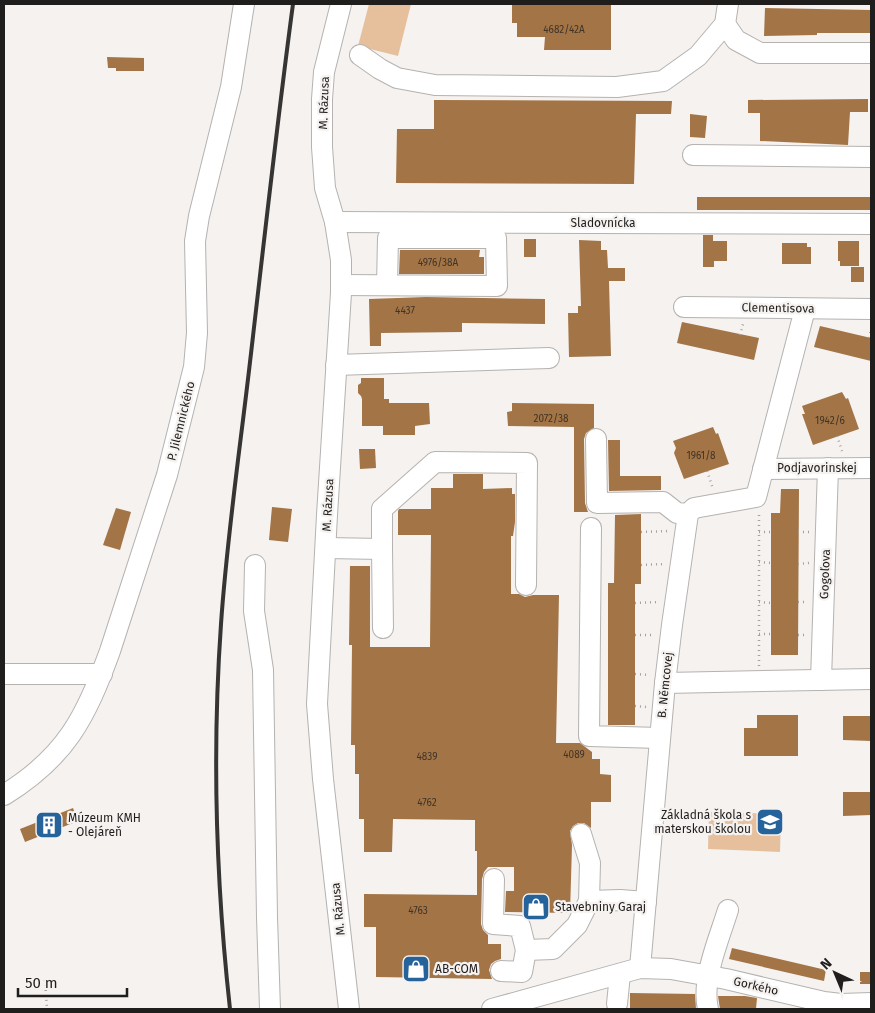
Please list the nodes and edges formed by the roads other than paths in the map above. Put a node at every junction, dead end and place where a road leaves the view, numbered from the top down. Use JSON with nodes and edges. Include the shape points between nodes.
{"nodes":[{"id":1,"x":244,"y":4,"type":"edge"},
{"id":2,"x":341,"y":4,"type":"edge"},
{"id":3,"x":728,"y":4,"type":"edge"},
{"id":4,"x":725,"y":24,"type":"junction"},
{"id":5,"x":871,"y":53,"type":"edge"},
{"id":6,"x":360,"y":55,"type":"dead end"},
{"id":7,"x":693,"y":155,"type":"dead end"},
{"id":8,"x":871,"y":157,"type":"edge"},
{"id":9,"x":334,"y":222,"type":"junction"},
{"id":10,"x":871,"y":224,"type":"edge"},
{"id":11,"x":341,"y":285,"type":"junction"},
{"id":12,"x":387,"y":285,"type":"junction"},
{"id":13,"x":684,"y":307,"type":"dead end"},
{"id":14,"x":805,"y":308,"type":"junction"},
{"id":15,"x":871,"y":308,"type":"edge"},
{"id":16,"x":549,"y":358,"type":"dead end"},
{"id":17,"x":336,"y":365,"type":"junction"},
{"id":18,"x":596,"y":439,"type":"dead end"},
{"id":19,"x":836,"y":463,"type":"junction"},
{"id":20,"x":871,"y":468,"type":"edge"},
{"id":21,"x":763,"y":469,"type":"junction"},
{"id":22,"x":688,"y":514,"type":"junction"},
{"id":23,"x":591,"y":528,"type":"dead end"},
{"id":24,"x":326,"y":548,"type":"junction"},
{"id":25,"x":382,"y":549,"type":"junction"},
{"id":26,"x":254,"y":565,"type":"dead end"},
{"id":27,"x":526,"y":585,"type":"dead end"},
{"id":28,"x":383,"y":628,"type":"dead end"},
{"id":29,"x":4,"y":674,"type":"edge"},
{"id":30,"x":102,"y":674,"type":"junction"},
{"id":31,"x":661,"y":679,"type":"junction"},
{"id":32,"x":821,"y":680,"type":"junction"},
{"id":33,"x":871,"y":680,"type":"edge"},
{"id":34,"x":660,"y":738,"type":"junction"},
{"id":35,"x":4,"y":795,"type":"edge"},
{"id":36,"x":581,"y":834,"type":"dead end"},
{"id":37,"x":494,"y":879,"type":"dead end"},
{"id":38,"x":589,"y":900,"type":"junction"},
{"id":39,"x":646,"y":902,"type":"junction"},
{"id":40,"x":728,"y":910,"type":"dead end"},
{"id":41,"x":526,"y":950,"type":"junction"},
{"id":42,"x":640,"y":968,"type":"junction"},
{"id":43,"x":501,"y":971,"type":"dead end"},
{"id":44,"x":620,"y":974,"type":"junction"},
{"id":45,"x":708,"y":976,"type":"junction"},
{"id":46,"x":871,"y":1003,"type":"edge"},
{"id":47,"x":528,"y":1004,"type":"edge"},
{"id":48,"x":612,"y":1008,"type":"edge"},
{"id":49,"x":270,"y":1009,"type":"edge"},
{"id":50,"x":349,"y":1009,"type":"edge"},
{"id":51,"x":492,"y":1009,"type":"edge"},
{"id":52,"x":708,"y":1009,"type":"edge"}],
"edges":[{"from":1,"to":30,"type":"street","name":"P. Jilemnického","via":[[231,87],[195,241],[197,333],[194,367],[167,475]]},
{"from":2,"to":9,"type":"street","name":"M. Rázusa","via":[[324,72],[322,99],[325,188]]},
{"from":3,"to":4,"type":"street"},
{"from":4,"to":5,"type":"street","via":[[736,40],[760,53]]},
{"from":4,"to":6,"type":"street","via":[[698,56],[663,81],[617,87],[435,85],[398,78]]},
{"from":7,"to":8,"type":"street"},
{"from":9,"to":10,"type":"street","name":"Sladovnícka"},
{"from":9,"to":11,"type":"street","name":"M. Rázusa","via":[[341,260]]},
{"from":11,"to":12,"type":"street"},
{"from":11,"to":17,"type":"street","name":"M. Rázusa"},
{"from":12,"to":12,"type":"street","via":[[497,286],[496,238],[388,238]]},
{"from":13,"to":14,"type":"street","name":"Clementisova"},
{"from":14,"to":15,"type":"street","name":"Clementisova"},
{"from":14,"to":21,"type":"street"},
{"from":16,"to":17,"type":"street"},
{"from":17,"to":24,"type":"street","name":"M. Rázusa"},
{"from":18,"to":22,"type":"street","via":[[597,503],[662,502],[677,513]]},
{"from":19,"to":20,"type":"street","name":"Podjavorinskej"},
{"from":19,"to":21,"type":"street","name":"Podjavorinskej"},
{"from":19,"to":32,"type":"street","name":"Gogoľova"},
{"from":21,"to":22,"type":"street","via":[[756,497],[694,508]]},
{"from":22,"to":31,"type":"street","name":"B. Němcovej"},
{"from":23,"to":34,"type":"street","via":[[590,736]]},
{"from":24,"to":25,"type":"street"},
{"from":24,"to":50,"type":"street","name":"M. Rázusa","via":[[317,704]]},
{"from":25,"to":27,"type":"street","via":[[382,509],[435,462],[527,464]]},
{"from":25,"to":28,"type":"street"},
{"from":26,"to":49,"type":"street","via":[[254,611],[263,670]]},
{"from":29,"to":30,"type":"street"},
{"from":30,"to":35,"type":"street","name":"P. Jilemnického","via":[[82,719],[64,745],[37,771]]},
{"from":31,"to":32,"type":"street"},
{"from":31,"to":34,"type":"street","name":"B. Němcovej"},
{"from":32,"to":33,"type":"street"},
{"from":34,"to":39,"type":"street","name":"B. Němcovej"},
{"from":36,"to":38,"type":"street","via":[[590,863]]},
{"from":37,"to":41,"type":"street","via":[[493,924],[520,926]]},
{"from":38,"to":39,"type":"street"},
{"from":38,"to":41,"type":"street","via":[[577,926],[552,949]]},
{"from":39,"to":42,"type":"street","name":"B. Němcovej"},
{"from":40,"to":45,"type":"street"},
{"from":41,"to":43,"type":"street","via":[[522,972]]},
{"from":42,"to":44,"type":"street"},
{"from":42,"to":45,"type":"street","name":"Gorkého","via":[[671,969]]},
{"from":44,"to":47,"type":"street"},
{"from":44,"to":48,"type":"street"},
{"from":45,"to":46,"type":"street","name":"Gorkého","via":[[824,1002]]},
{"from":45,"to":52,"type":"street"},
{"from":47,"to":51,"type":"street"}]}
